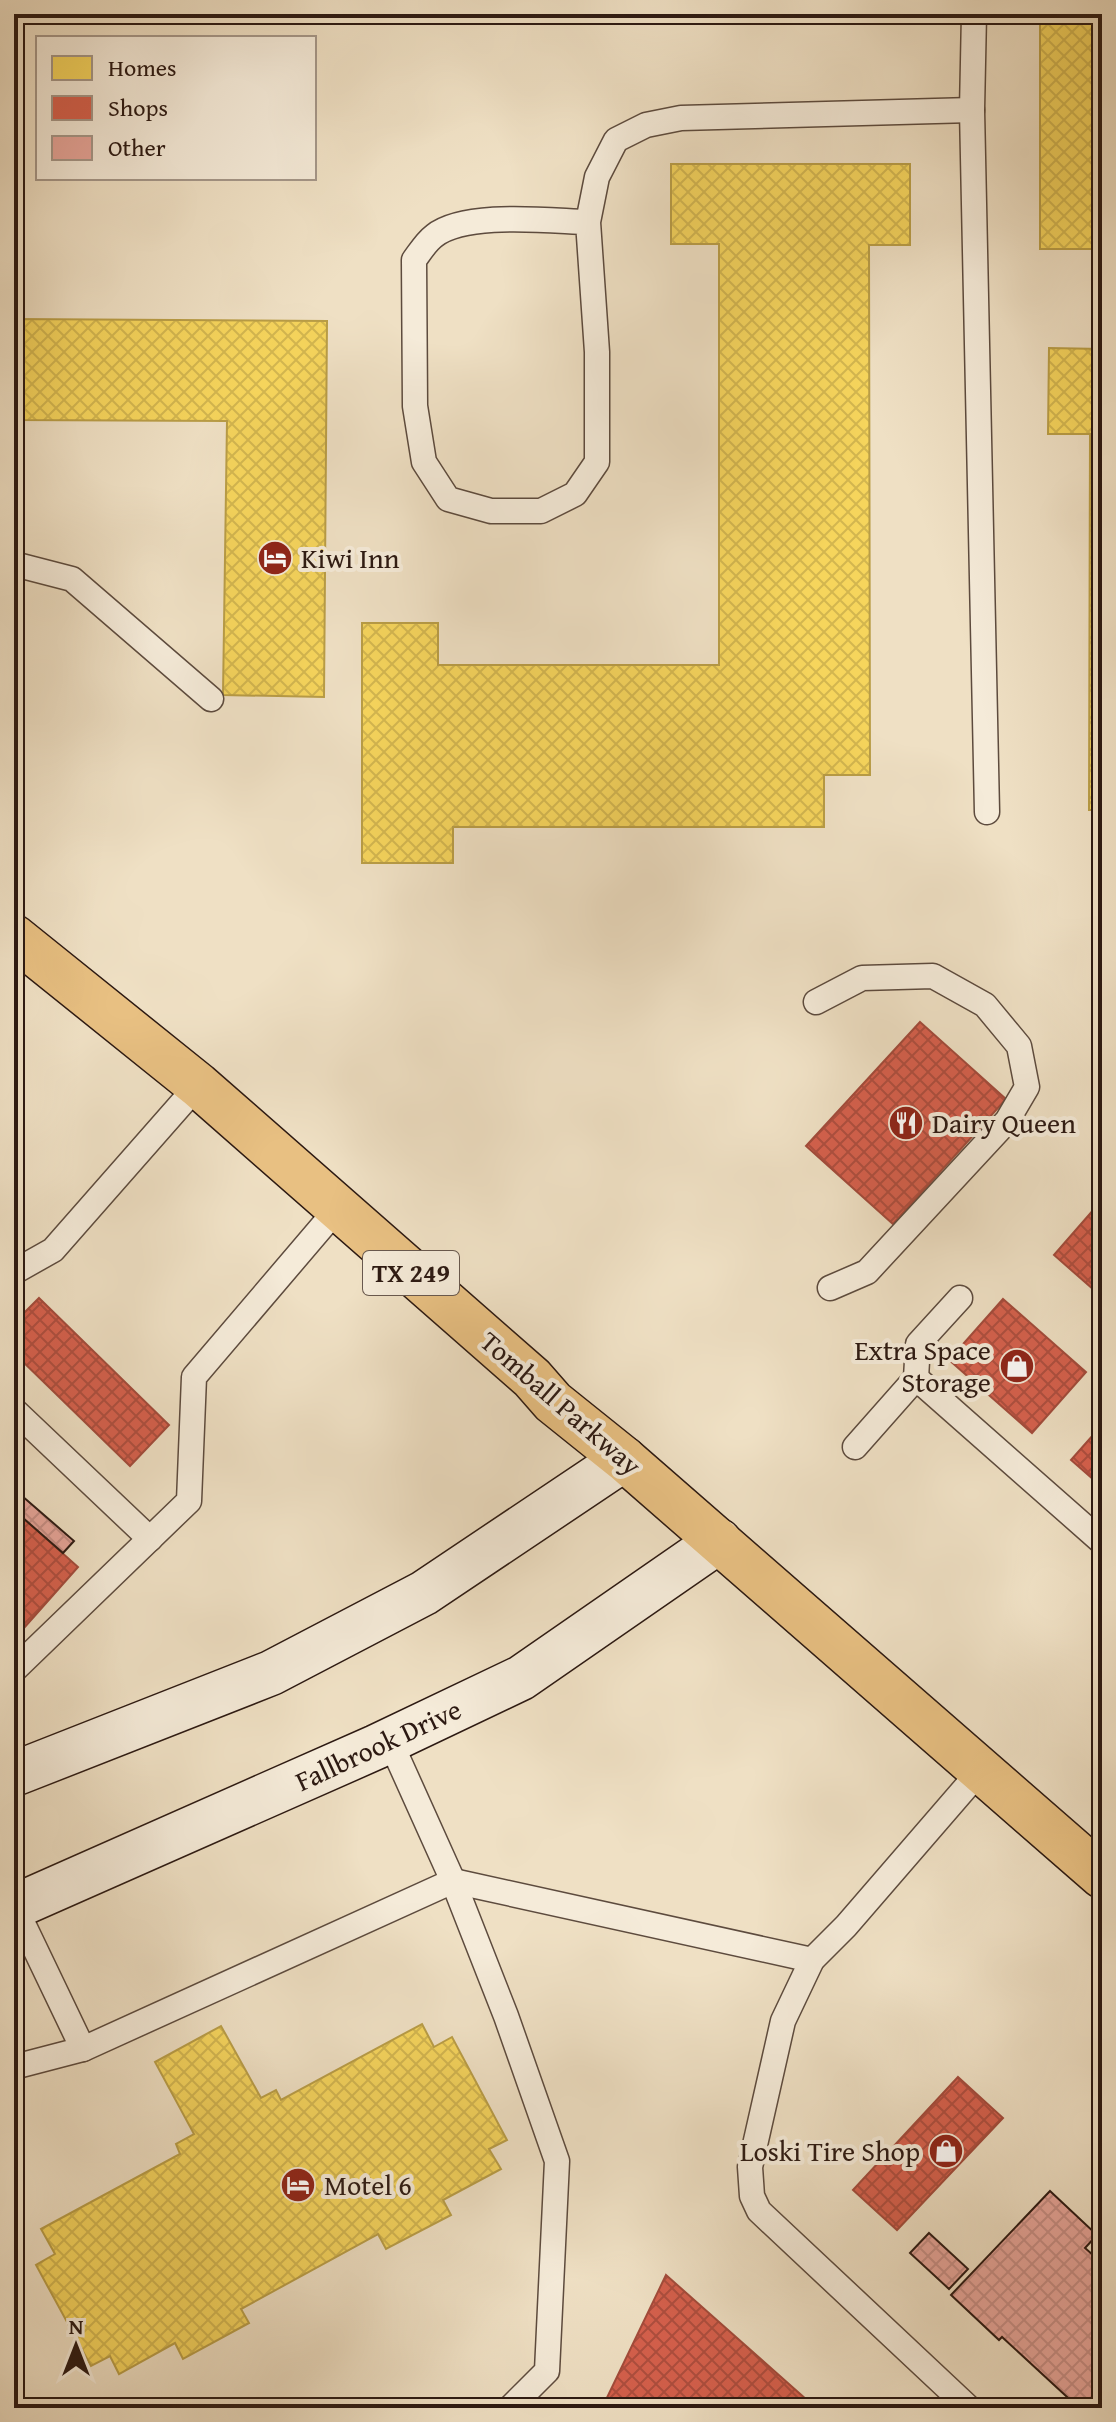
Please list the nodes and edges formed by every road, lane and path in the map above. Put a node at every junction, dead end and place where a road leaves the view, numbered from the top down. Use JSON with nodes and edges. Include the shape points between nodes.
{"nodes":[{"id":1,"x":974,"y":14,"type":"edge"},
{"id":2,"x":972,"y":110,"type":"junction"},
{"id":3,"x":588,"y":222,"type":"junction"},
{"id":4,"x":14,"y":564,"type":"edge"},
{"id":5,"x":211,"y":699,"type":"dead end"},
{"id":6,"x":987,"y":812,"type":"dead end"},
{"id":7,"x":14,"y":937,"type":"edge"},
{"id":8,"x":816,"y":1002,"type":"dead end"},
{"id":9,"x":198,"y":1085,"type":"junction"},
{"id":10,"x":338,"y":1208,"type":"junction"},
{"id":11,"x":14,"y":1272,"type":"edge"},
{"id":12,"x":830,"y":1288,"type":"dead end"},
{"id":13,"x":960,"y":1298,"type":"dead end"},
{"id":14,"x":916,"y":1378,"type":"junction"},
{"id":15,"x":14,"y":1410,"type":"edge"},
{"id":16,"x":855,"y":1447,"type":"dead end"},
{"id":17,"x":624,"y":1459,"type":"junction"},
{"id":18,"x":150,"y":1539,"type":"junction"},
{"id":19,"x":719,"y":1541,"type":"junction"},
{"id":20,"x":1102,"y":1542,"type":"edge"},
{"id":21,"x":14,"y":1670,"type":"edge"},
{"id":22,"x":390,"y":1741,"type":"junction"},
{"id":23,"x":980,"y":1771,"type":"junction"},
{"id":24,"x":14,"y":1774,"type":"edge"},
{"id":25,"x":1102,"y":1876,"type":"edge"},
{"id":26,"x":453,"y":1881,"type":"junction"},
{"id":27,"x":14,"y":1907,"type":"edge"},
{"id":28,"x":812,"y":1960,"type":"junction"},
{"id":29,"x":83,"y":2049,"type":"junction"},
{"id":30,"x":14,"y":2067,"type":"edge"},
{"id":31,"x":510,"y":2408,"type":"edge"},
{"id":32,"x":969,"y":2408,"type":"edge"}],
"edges":[{"from":1,"to":2,"type":"lane"},
{"from":2,"to":3,"type":"lane","via":[[681,118],[646,125],[616,140],[597,177]]},
{"from":2,"to":6,"type":"lane"},
{"from":3,"to":3,"type":"lane","via":[[597,352],[597,462],[575,494],[541,511],[491,511],[448,499],[424,462],[415,406],[414,260],[435,235],[459,225],[493,219]]},
{"from":4,"to":5,"type":"lane","via":[[72,579]]},
{"from":7,"to":9,"type":"main road","name":"Tomball Parkway","number":"TX 249"},
{"from":8,"to":12,"type":"lane","via":[[862,978],[933,976],[985,1005],[1019,1046],[1027,1087],[1007,1121],[867,1272]]},
{"from":9,"to":10,"type":"main road","name":"Tomball Parkway","number":"TX 249"},
{"from":9,"to":11,"type":"lane","via":[[53,1250]]},
{"from":10,"to":17,"type":"main road","name":"Tomball Parkway","number":"TX 249"},
{"from":10,"to":18,"type":"lane","via":[[194,1377],[189,1501]]},
{"from":13,"to":14,"type":"lane","via":[[918,1344]]},
{"from":14,"to":16,"type":"lane"},
{"from":14,"to":20,"type":"lane"},
{"from":15,"to":18,"type":"lane"},
{"from":17,"to":19,"type":"main road","name":"Tomball Parkway","number":"TX 249"},
{"from":17,"to":24,"type":"main road","via":[[424,1593],[271,1673]]},
{"from":18,"to":21,"type":"lane"},
{"from":19,"to":22,"type":"main road","name":"Fallbrook Drive","via":[[521,1678]]},
{"from":19,"to":23,"type":"main road","name":"Tomball Parkway","number":"TX 249"},
{"from":22,"to":26,"type":"lane"},
{"from":22,"to":27,"type":"main road","name":"Fallbrook Drive"},
{"from":23,"to":25,"type":"main road","name":"Tomball Parkway","number":"TX 249"},
{"from":23,"to":28,"type":"lane"},
{"from":26,"to":28,"type":"lane"},
{"from":26,"to":29,"type":"lane"},
{"from":26,"to":31,"type":"lane","via":[[557,2161],[547,2371]]},
{"from":27,"to":29,"type":"lane"},
{"from":28,"to":32,"type":"lane","via":[[783,2021],[750,2167],[752,2196],[759,2211]]},
{"from":29,"to":30,"type":"lane"}]}
